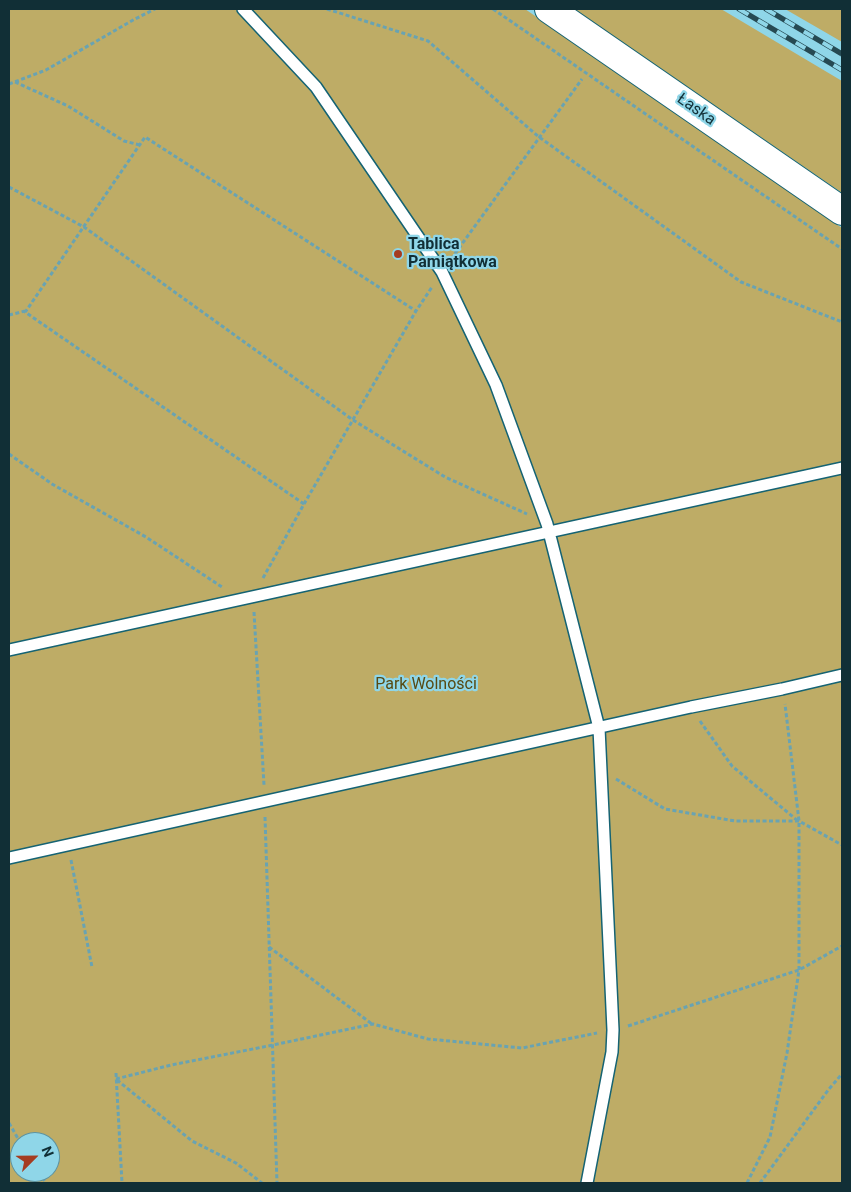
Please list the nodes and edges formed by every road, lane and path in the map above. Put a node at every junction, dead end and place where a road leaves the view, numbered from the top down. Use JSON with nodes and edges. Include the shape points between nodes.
{"nodes":[{"id":1,"x":155,"y":9,"type":"edge"},
{"id":2,"x":243,"y":9,"type":"edge"},
{"id":3,"x":327,"y":9,"type":"edge"},
{"id":4,"x":493,"y":9,"type":"edge"},
{"id":5,"x":549,"y":9,"type":"edge"},
{"id":6,"x":582,"y":79,"type":"dead end"},
{"id":7,"x":14,"y":82,"type":"junction"},
{"id":8,"x":9,"y":84,"type":"edge"},
{"id":9,"x":539,"y":137,"type":"junction"},
{"id":10,"x":140,"y":145,"type":"junction"},
{"id":11,"x":9,"y":187,"type":"edge"},
{"id":12,"x":842,"y":211,"type":"edge"},
{"id":13,"x":84,"y":227,"type":"junction"},
{"id":14,"x":842,"y":249,"type":"edge"},
{"id":15,"x":442,"y":272,"type":"junction"},
{"id":16,"x":26,"y":311,"type":"junction"},
{"id":17,"x":416,"y":311,"type":"junction"},
{"id":18,"x":9,"y":315,"type":"edge"},
{"id":19,"x":842,"y":322,"type":"edge"},
{"id":20,"x":353,"y":420,"type":"junction"},
{"id":21,"x":9,"y":454,"type":"edge"},
{"id":22,"x":842,"y":468,"type":"edge"},
{"id":23,"x":304,"y":504,"type":"junction"},
{"id":24,"x":548,"y":528,"type":"junction"},
{"id":25,"x":253,"y":597,"type":"junction"},
{"id":26,"x":240,"y":600,"type":"junction"},
{"id":27,"x":9,"y":650,"type":"edge"},
{"id":28,"x":842,"y":675,"type":"edge"},
{"id":29,"x":782,"y":689,"type":"junction"},
{"id":30,"x":691,"y":707,"type":"junction"},
{"id":31,"x":599,"y":728,"type":"junction"},
{"id":32,"x":601,"y":769,"type":"junction"},
{"id":33,"x":265,"y":801,"type":"junction"},
{"id":34,"x":799,"y":821,"type":"junction"},
{"id":35,"x":68,"y":845,"type":"junction"},
{"id":36,"x":842,"y":845,"type":"edge"},
{"id":37,"x":9,"y":858,"type":"edge"},
{"id":38,"x":269,"y":946,"type":"junction"},
{"id":39,"x":842,"y":946,"type":"edge"},
{"id":40,"x":92,"y":967,"type":"dead end"},
{"id":41,"x":799,"y":970,"type":"junction"},
{"id":42,"x":373,"y":1024,"type":"junction"},
{"id":43,"x":613,"y":1030,"type":"junction"},
{"id":44,"x":273,"y":1045,"type":"junction"},
{"id":45,"x":116,"y":1073,"type":"dead end"},
{"id":46,"x":842,"y":1074,"type":"edge"},
{"id":47,"x":116,"y":1079,"type":"junction"},
{"id":48,"x":122,"y":1183,"type":"edge"},
{"id":49,"x":262,"y":1183,"type":"edge"},
{"id":50,"x":277,"y":1183,"type":"edge"},
{"id":51,"x":587,"y":1183,"type":"edge"},
{"id":52,"x":747,"y":1183,"type":"edge"},
{"id":53,"x":760,"y":1183,"type":"edge"}],
"edges":[{"from":1,"to":7,"type":"path","via":[[46,70]]},
{"from":2,"to":15,"type":"lane","via":[[316,87]]},
{"from":3,"to":9,"type":"path","via":[[428,41]]},
{"from":4,"to":14,"type":"path"},
{"from":5,"to":12,"type":"main road","name":"Łaska"},
{"from":6,"to":9,"type":"path"},
{"from":7,"to":8,"type":"path"},
{"from":7,"to":10,"type":"path","via":[[68,106],[124,141]]},
{"from":9,"to":15,"type":"path"},
{"from":9,"to":19,"type":"path","via":[[741,282]]},
{"from":10,"to":13,"type":"path"},
{"from":10,"to":17,"type":"path","via":[[144,138]]},
{"from":11,"to":13,"type":"path"},
{"from":13,"to":16,"type":"path"},
{"from":13,"to":20,"type":"path"},
{"from":15,"to":17,"type":"path"},
{"from":15,"to":24,"type":"lane","via":[[496,385]]},
{"from":16,"to":18,"type":"path"},
{"from":16,"to":23,"type":"path"},
{"from":17,"to":20,"type":"path"},
{"from":20,"to":23,"type":"path"},
{"from":20,"to":24,"type":"path","via":[[445,477]]},
{"from":21,"to":26,"type":"path","via":[[52,484],[146,537]]},
{"from":22,"to":24,"type":"lane"},
{"from":23,"to":25,"type":"path"},
{"from":24,"to":25,"type":"lane"},
{"from":24,"to":31,"type":"lane"},
{"from":25,"to":26,"type":"lane"},
{"from":25,"to":33,"type":"path"},
{"from":26,"to":27,"type":"lane"},
{"from":28,"to":29,"type":"lane"},
{"from":29,"to":30,"type":"lane"},
{"from":29,"to":34,"type":"path"},
{"from":30,"to":31,"type":"lane"},
{"from":30,"to":34,"type":"path","via":[[732,766]]},
{"from":31,"to":32,"type":"lane"},
{"from":31,"to":33,"type":"lane"},
{"from":32,"to":34,"type":"path","via":[[665,809],[735,821]]},
{"from":32,"to":43,"type":"lane"},
{"from":33,"to":35,"type":"lane"},
{"from":33,"to":38,"type":"path"},
{"from":34,"to":36,"type":"path"},
{"from":34,"to":41,"type":"path"},
{"from":35,"to":37,"type":"lane"},
{"from":35,"to":40,"type":"path"},
{"from":38,"to":42,"type":"path"},
{"from":38,"to":44,"type":"path"},
{"from":39,"to":41,"type":"path"},
{"from":41,"to":43,"type":"path"},
{"from":41,"to":52,"type":"path","via":[[770,1137]]},
{"from":42,"to":43,"type":"path","via":[[428,1039],[522,1048]]},
{"from":42,"to":44,"type":"path"},
{"from":43,"to":51,"type":"lane","via":[[612,1052]]},
{"from":44,"to":47,"type":"path"},
{"from":44,"to":50,"type":"path"},
{"from":45,"to":47,"type":"path"},
{"from":46,"to":53,"type":"path"},
{"from":47,"to":48,"type":"path"},
{"from":47,"to":49,"type":"path","via":[[192,1141],[236,1164]]}]}
